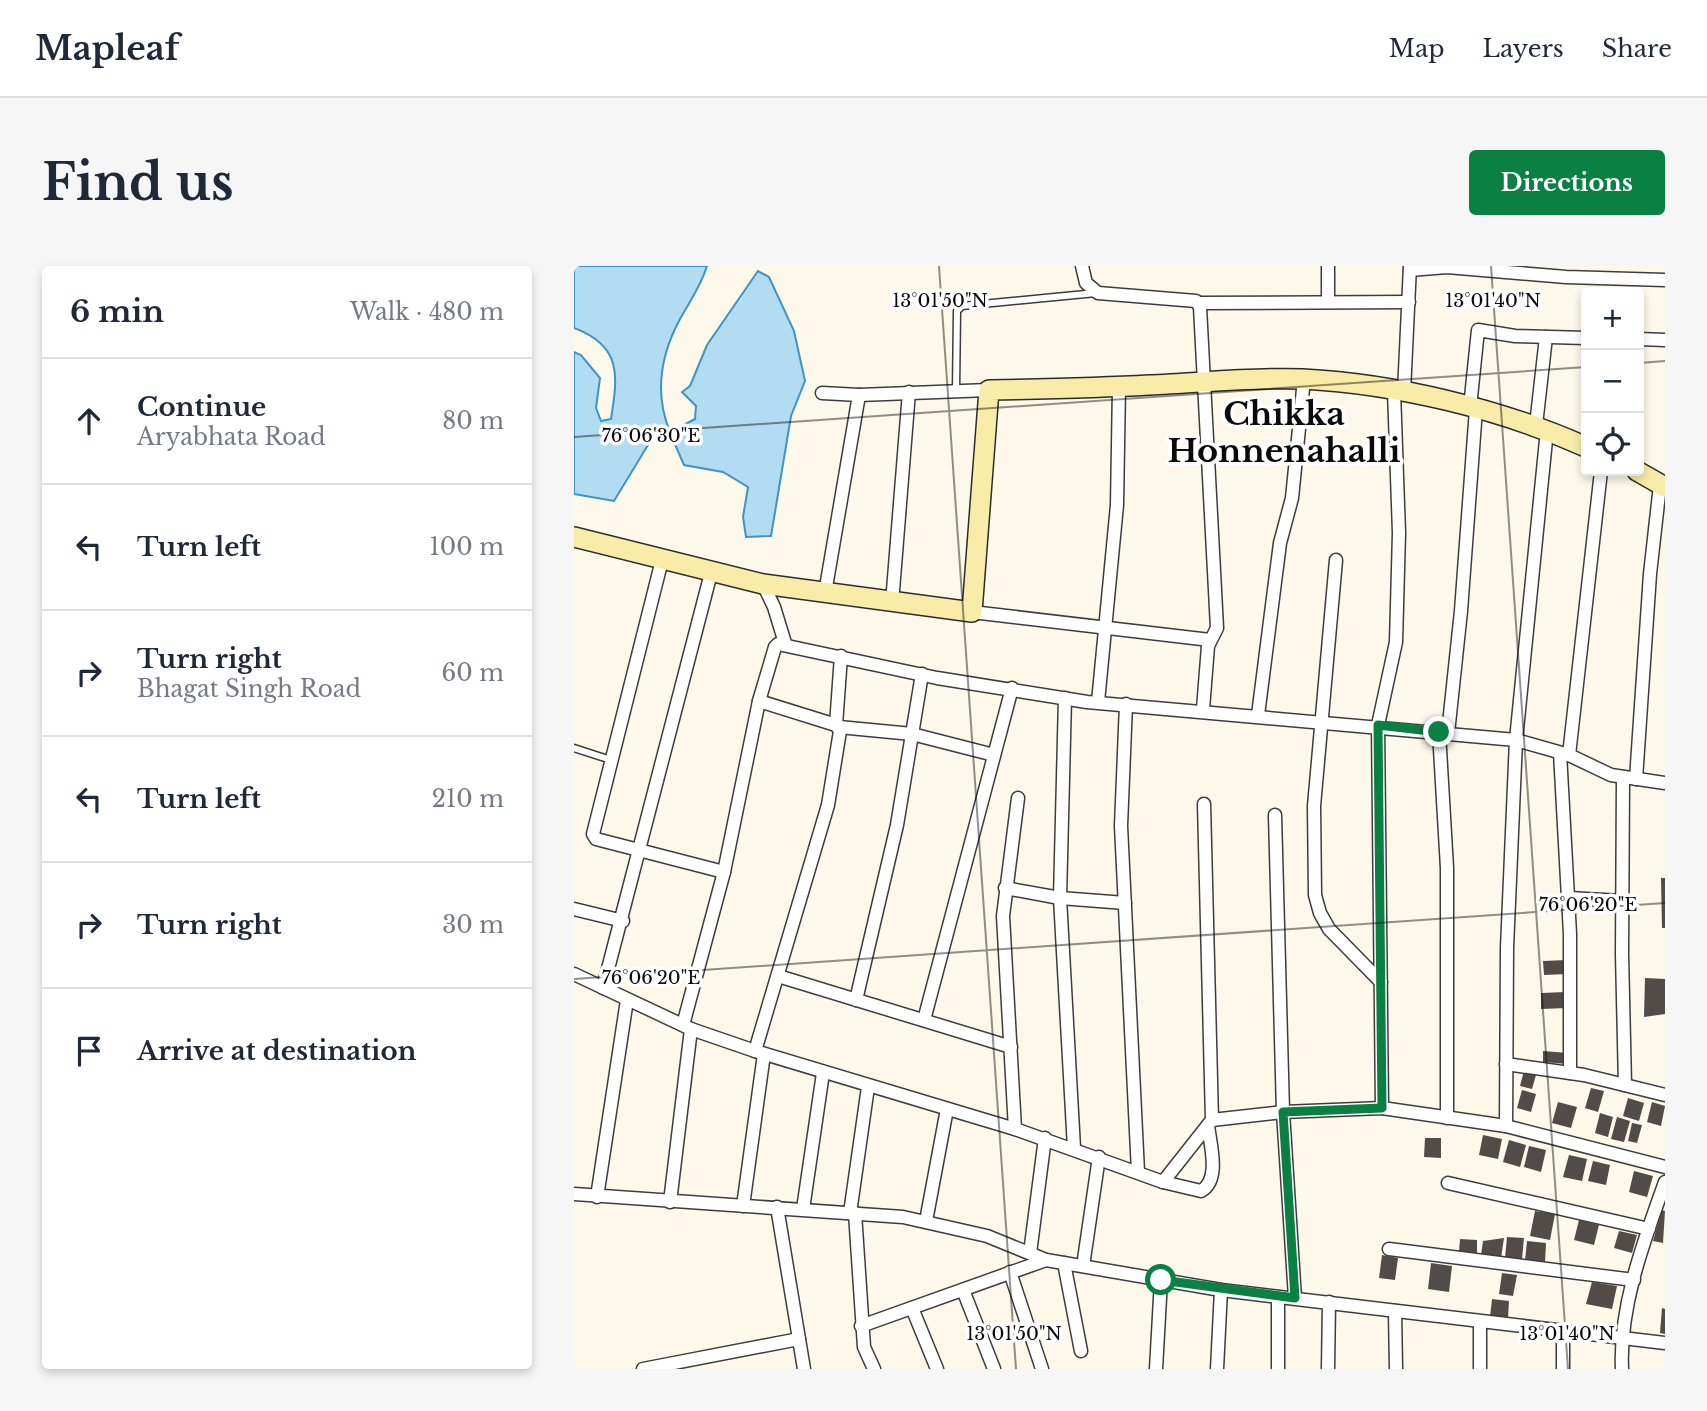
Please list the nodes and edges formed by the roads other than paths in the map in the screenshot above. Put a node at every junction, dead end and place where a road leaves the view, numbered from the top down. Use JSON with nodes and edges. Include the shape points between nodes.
{"nodes":[{"id":1,"x":1082,"y":266,"type":"edge"},
{"id":2,"x":1328,"y":266,"type":"edge"},
{"id":3,"x":1410,"y":268,"type":"edge"},
{"id":4,"x":1665,"y":280,"type":"edge"},
{"id":5,"x":1098,"y":293,"type":"junction"},
{"id":6,"x":1328,"y":302,"type":"junction"},
{"id":7,"x":1409,"y":302,"type":"junction"},
{"id":8,"x":1199,"y":303,"type":"junction"},
{"id":9,"x":1546,"y":337,"type":"junction"},
{"id":10,"x":1581,"y":338,"type":"edge"},
{"id":11,"x":1644,"y":339,"type":"edge"},
{"id":12,"x":1665,"y":340,"type":"edge"},
{"id":13,"x":1304,"y":379,"type":"junction"},
{"id":14,"x":1205,"y":381,"type":"junction"},
{"id":15,"x":1119,"y":386,"type":"junction"},
{"id":16,"x":989,"y":390,"type":"junction"},
{"id":17,"x":956,"y":391,"type":"junction"},
{"id":18,"x":909,"y":392,"type":"junction"},
{"id":19,"x":1399,"y":392,"type":"junction"},
{"id":20,"x":822,"y":393,"type":"dead end"},
{"id":21,"x":859,"y":395,"type":"junction"},
{"id":22,"x":1473,"y":408,"type":"junction"},
{"id":23,"x":1542,"y":427,"type":"junction"},
{"id":24,"x":1581,"y":445,"type":"edge"},
{"id":25,"x":1644,"y":475,"type":"edge"},
{"id":26,"x":1600,"y":476,"type":"edge"},
{"id":27,"x":1663,"y":486,"type":"edge"},
{"id":28,"x":574,"y":537,"type":"edge"},
{"id":29,"x":662,"y":560,"type":"junction"},
{"id":30,"x":1336,"y":560,"type":"dead end"},
{"id":31,"x":711,"y":573,"type":"junction"},
{"id":32,"x":763,"y":584,"type":"junction"},
{"id":33,"x":825,"y":593,"type":"junction"},
{"id":34,"x":892,"y":603,"type":"junction"},
{"id":35,"x":972,"y":612,"type":"junction"},
{"id":36,"x":1106,"y":630,"type":"junction"},
{"id":37,"x":1210,"y":640,"type":"junction"},
{"id":38,"x":785,"y":643,"type":"junction"},
{"id":39,"x":841,"y":656,"type":"junction"},
{"id":40,"x":922,"y":674,"type":"junction"},
{"id":41,"x":1012,"y":688,"type":"junction"},
{"id":42,"x":1065,"y":698,"type":"junction"},
{"id":43,"x":759,"y":701,"type":"junction"},
{"id":44,"x":1098,"y":702,"type":"junction"},
{"id":45,"x":1125,"y":704,"type":"junction"},
{"id":46,"x":1203,"y":709,"type":"junction"},
{"id":47,"x":1258,"y":715,"type":"junction"},
{"id":48,"x":1322,"y":721,"type":"junction"},
{"id":49,"x":1378,"y":725,"type":"junction"},
{"id":50,"x":837,"y":726,"type":"junction"},
{"id":51,"x":1443,"y":732,"type":"junction"},
{"id":52,"x":912,"y":734,"type":"junction"},
{"id":53,"x":1516,"y":740,"type":"junction"},
{"id":54,"x":574,"y":748,"type":"edge"},
{"id":55,"x":994,"y":754,"type":"junction"},
{"id":56,"x":1565,"y":754,"type":"junction"},
{"id":57,"x":611,"y":760,"type":"junction"},
{"id":58,"x":1630,"y":778,"type":"junction"},
{"id":59,"x":1665,"y":783,"type":"edge"},
{"id":60,"x":1018,"y":797,"type":"dead end"},
{"id":61,"x":1204,"y":804,"type":"dead end"},
{"id":62,"x":1275,"y":815,"type":"dead end"},
{"id":63,"x":640,"y":852,"type":"junction"},
{"id":64,"x":724,"y":872,"type":"junction"},
{"id":65,"x":1005,"y":888,"type":"junction"},
{"id":66,"x":1060,"y":898,"type":"junction"},
{"id":67,"x":1569,"y":898,"type":"junction"},
{"id":68,"x":1622,"y":901,"type":"junction"},
{"id":69,"x":1125,"y":903,"type":"junction"},
{"id":70,"x":574,"y":909,"type":"edge"},
{"id":71,"x":623,"y":921,"type":"junction"},
{"id":72,"x":574,"y":974,"type":"edge"},
{"id":73,"x":778,"y":976,"type":"junction"},
{"id":74,"x":1381,"y":982,"type":"junction"},
{"id":75,"x":603,"y":988,"type":"junction"},
{"id":76,"x":627,"y":1000,"type":"junction"},
{"id":77,"x":856,"y":1000,"type":"junction"},
{"id":78,"x":924,"y":1020,"type":"junction"},
{"id":79,"x":687,"y":1027,"type":"junction"},
{"id":80,"x":1011,"y":1047,"type":"junction"},
{"id":81,"x":760,"y":1052,"type":"junction"},
{"id":82,"x":1506,"y":1064,"type":"junction"},
{"id":83,"x":822,"y":1073,"type":"junction"},
{"id":84,"x":1570,"y":1073,"type":"junction"},
{"id":85,"x":1625,"y":1085,"type":"junction"},
{"id":86,"x":868,"y":1087,"type":"junction"},
{"id":87,"x":1665,"y":1095,"type":"edge"},
{"id":88,"x":1382,"y":1108,"type":"junction"},
{"id":89,"x":947,"y":1110,"type":"junction"},
{"id":90,"x":1283,"y":1112,"type":"junction"},
{"id":91,"x":1447,"y":1118,"type":"junction"},
{"id":92,"x":1210,"y":1122,"type":"junction"},
{"id":93,"x":1506,"y":1126,"type":"junction"},
{"id":94,"x":1016,"y":1129,"type":"junction"},
{"id":95,"x":1045,"y":1138,"type":"junction"},
{"id":96,"x":1074,"y":1148,"type":"junction"},
{"id":97,"x":1099,"y":1157,"type":"junction"},
{"id":98,"x":1665,"y":1167,"type":"edge"},
{"id":99,"x":1138,"y":1172,"type":"junction"},
{"id":100,"x":1163,"y":1182,"type":"junction"},
{"id":101,"x":1665,"y":1182,"type":"edge"},
{"id":102,"x":1448,"y":1184,"type":"dead end"},
{"id":103,"x":574,"y":1194,"type":"edge"},
{"id":104,"x":597,"y":1197,"type":"junction"},
{"id":105,"x":670,"y":1202,"type":"junction"},
{"id":106,"x":743,"y":1206,"type":"junction"},
{"id":107,"x":777,"y":1207,"type":"junction"},
{"id":108,"x":803,"y":1209,"type":"junction"},
{"id":109,"x":853,"y":1213,"type":"junction"},
{"id":110,"x":926,"y":1221,"type":"junction"},
{"id":111,"x":1648,"y":1228,"type":"junction"},
{"id":112,"x":1389,"y":1249,"type":"dead end"},
{"id":113,"x":1030,"y":1253,"type":"junction"},
{"id":114,"x":1046,"y":1260,"type":"junction"},
{"id":115,"x":1064,"y":1263,"type":"junction"},
{"id":116,"x":1083,"y":1266,"type":"junction"},
{"id":117,"x":1010,"y":1272,"type":"junction"},
{"id":118,"x":1161,"y":1280,"type":"junction"},
{"id":119,"x":1634,"y":1280,"type":"junction"},
{"id":120,"x":963,"y":1290,"type":"junction"},
{"id":121,"x":1221,"y":1290,"type":"junction"},
{"id":122,"x":1278,"y":1297,"type":"junction"},
{"id":123,"x":1295,"y":1298,"type":"junction"},
{"id":124,"x":1329,"y":1302,"type":"junction"},
{"id":125,"x":912,"y":1308,"type":"junction"},
{"id":126,"x":1395,"y":1311,"type":"junction"},
{"id":127,"x":1480,"y":1323,"type":"junction"},
{"id":128,"x":861,"y":1326,"type":"junction"},
{"id":129,"x":1563,"y":1332,"type":"junction"},
{"id":130,"x":799,"y":1339,"type":"junction"},
{"id":131,"x":1620,"y":1340,"type":"junction"},
{"id":132,"x":1665,"y":1343,"type":"edge"},
{"id":133,"x":1081,"y":1351,"type":"dead end"},
{"id":134,"x":643,"y":1369,"type":"edge"},
{"id":135,"x":804,"y":1369,"type":"edge"},
{"id":136,"x":874,"y":1369,"type":"edge"},
{"id":137,"x":937,"y":1369,"type":"edge"},
{"id":138,"x":994,"y":1369,"type":"edge"},
{"id":139,"x":1042,"y":1369,"type":"edge"},
{"id":140,"x":1156,"y":1369,"type":"edge"},
{"id":141,"x":1217,"y":1369,"type":"edge"},
{"id":142,"x":1278,"y":1369,"type":"edge"},
{"id":143,"x":1328,"y":1369,"type":"edge"},
{"id":144,"x":1396,"y":1369,"type":"edge"},
{"id":145,"x":1480,"y":1369,"type":"edge"},
{"id":146,"x":1563,"y":1369,"type":"edge"},
{"id":147,"x":1622,"y":1369,"type":"edge"}],
"edges":[{"from":1,"to":5,"type":"street","via":[[1086,283]]},
{"from":2,"to":6,"type":"street"},
{"from":3,"to":4,"type":"street"},
{"from":3,"to":7,"type":"street"},
{"from":5,"to":8,"type":"street"},
{"from":5,"to":17,"type":"lane","via":[[962,306],[957,312]]},
{"from":6,"to":7,"type":"street"},
{"from":6,"to":8,"type":"street"},
{"from":7,"to":19,"type":"street"},
{"from":8,"to":14,"type":"street"},
{"from":9,"to":10,"type":"street"},
{"from":9,"to":22,"type":"street","via":[[1478,330]]},
{"from":9,"to":23,"type":"street"},
{"from":11,"to":12,"type":"street"},
{"from":13,"to":14,"type":"street"},
{"from":13,"to":19,"type":"street"},
{"from":13,"to":47,"type":"street","via":[[1292,498],[1278,550]]},
{"from":14,"to":15,"type":"street"},
{"from":14,"to":37,"type":"street","via":[[1217,628]]},
{"from":15,"to":16,"type":"street"},
{"from":15,"to":36,"type":"street","via":[[1117,505]]},
{"from":16,"to":17,"type":"street"},
{"from":16,"to":35,"type":"street"},
{"from":17,"to":18,"type":"street"},
{"from":18,"to":21,"type":"street"},
{"from":18,"to":34,"type":"street"},
{"from":19,"to":22,"type":"street"},
{"from":19,"to":49,"type":"street","via":[[1396,642]]},
{"from":20,"to":21,"type":"street"},
{"from":21,"to":33,"type":"street"},
{"from":22,"to":23,"type":"street"},
{"from":22,"to":51,"type":"street","via":[[1461,611]]},
{"from":23,"to":24,"type":"street"},
{"from":23,"to":53,"type":"street"},
{"from":25,"to":27,"type":"street"},
{"from":26,"to":56,"type":"street"},
{"from":27,"to":58,"type":"street"},
{"from":28,"to":29,"type":"street"},
{"from":29,"to":31,"type":"street"},
{"from":29,"to":57,"type":"street"},
{"from":30,"to":48,"type":"street"},
{"from":31,"to":32,"type":"street"},
{"from":31,"to":63,"type":"street"},
{"from":32,"to":33,"type":"street"},
{"from":32,"to":38,"type":"street"},
{"from":33,"to":34,"type":"street"},
{"from":34,"to":35,"type":"street"},
{"from":35,"to":36,"type":"street"},
{"from":36,"to":37,"type":"street"},
{"from":36,"to":44,"type":"street"},
{"from":37,"to":46,"type":"street"},
{"from":38,"to":39,"type":"street"},
{"from":38,"to":43,"type":"street","via":[[775,647]]},
{"from":39,"to":40,"type":"street"},
{"from":39,"to":50,"type":"street"},
{"from":40,"to":41,"type":"street"},
{"from":40,"to":52,"type":"street"},
{"from":41,"to":42,"type":"street"},
{"from":41,"to":55,"type":"street"},
{"from":42,"to":44,"type":"street"},
{"from":42,"to":66,"type":"street"},
{"from":43,"to":50,"type":"street"},
{"from":43,"to":64,"type":"street"},
{"from":44,"to":45,"type":"street"},
{"from":45,"to":46,"type":"street"},
{"from":45,"to":69,"type":"street","via":[[1121,826]]},
{"from":46,"to":47,"type":"street"},
{"from":47,"to":48,"type":"street"},
{"from":48,"to":49,"type":"street"},
{"from":48,"to":74,"type":"street","via":[[1314,806],[1317,905],[1329,929]]},
{"from":49,"to":51,"type":"street"},
{"from":49,"to":74,"type":"street"},
{"from":50,"to":52,"type":"street"},
{"from":50,"to":73,"type":"street","via":[[828,805]]},
{"from":51,"to":53,"type":"street"},
{"from":51,"to":91,"type":"street"},
{"from":52,"to":55,"type":"street"},
{"from":52,"to":77,"type":"street","via":[[897,825]]},
{"from":53,"to":56,"type":"street"},
{"from":53,"to":82,"type":"street"},
{"from":54,"to":57,"type":"lane"},
{"from":55,"to":78,"type":"street"},
{"from":56,"to":58,"type":"street","via":[[1611,775]]},
{"from":56,"to":67,"type":"street"},
{"from":57,"to":63,"type":"street","via":[[594,837]]},
{"from":58,"to":59,"type":"street"},
{"from":58,"to":68,"type":"street"},
{"from":60,"to":65,"type":"street"},
{"from":61,"to":92,"type":"street"},
{"from":62,"to":90,"type":"street"},
{"from":63,"to":64,"type":"street"},
{"from":63,"to":71,"type":"street"},
{"from":64,"to":79,"type":"street"},
{"from":65,"to":66,"type":"street"},
{"from":65,"to":80,"type":"street","via":[[1003,935]]},
{"from":66,"to":69,"type":"street"},
{"from":66,"to":96,"type":"street"},
{"from":67,"to":68,"type":"street"},
{"from":67,"to":84,"type":"street"},
{"from":68,"to":85,"type":"street"},
{"from":69,"to":99,"type":"street"},
{"from":70,"to":71,"type":"street"},
{"from":71,"to":75,"type":"street"},
{"from":72,"to":75,"type":"street"},
{"from":73,"to":77,"type":"street"},
{"from":73,"to":81,"type":"street"},
{"from":74,"to":88,"type":"street"},
{"from":75,"to":76,"type":"street"},
{"from":76,"to":79,"type":"street"},
{"from":76,"to":104,"type":"street"},
{"from":77,"to":78,"type":"street"},
{"from":78,"to":80,"type":"street"},
{"from":79,"to":81,"type":"street"},
{"from":79,"to":105,"type":"street"},
{"from":80,"to":94,"type":"street"},
{"from":81,"to":83,"type":"street"},
{"from":81,"to":106,"type":"street"},
{"from":82,"to":84,"type":"street"},
{"from":82,"to":93,"type":"street"},
{"from":83,"to":86,"type":"street"},
{"from":83,"to":108,"type":"street"},
{"from":84,"to":85,"type":"street"},
{"from":85,"to":87,"type":"street"},
{"from":86,"to":89,"type":"street"},
{"from":86,"to":109,"type":"street"},
{"from":88,"to":90,"type":"street"},
{"from":88,"to":91,"type":"street"},
{"from":89,"to":94,"type":"street"},
{"from":89,"to":110,"type":"street"},
{"from":90,"to":92,"type":"street"},
{"from":90,"to":123,"type":"street"},
{"from":91,"to":93,"type":"street"},
{"from":92,"to":100,"type":"street"},
{"from":92,"to":100,"type":"street","via":[[1212,1171],[1207,1188],[1193,1191]]},
{"from":93,"to":98,"type":"street"},
{"from":94,"to":95,"type":"street"},
{"from":95,"to":96,"type":"street"},
{"from":95,"to":113,"type":"street"},
{"from":96,"to":97,"type":"street"},
{"from":97,"to":99,"type":"street"},
{"from":97,"to":116,"type":"street"},
{"from":99,"to":100,"type":"street"},
{"from":101,"to":111,"type":"street"},
{"from":102,"to":111,"type":"street"},
{"from":103,"to":104,"type":"street"},
{"from":104,"to":105,"type":"street"},
{"from":105,"to":106,"type":"street"},
{"from":106,"to":107,"type":"street"},
{"from":107,"to":108,"type":"street"},
{"from":107,"to":130,"type":"street"},
{"from":108,"to":109,"type":"street"},
{"from":109,"to":110,"type":"street"},
{"from":109,"to":128,"type":"street"},
{"from":110,"to":113,"type":"street"},
{"from":111,"to":119,"type":"street"},
{"from":112,"to":119,"type":"street"},
{"from":113,"to":114,"type":"street"},
{"from":114,"to":115,"type":"street"},
{"from":114,"to":117,"type":"street"},
{"from":115,"to":116,"type":"street"},
{"from":115,"to":133,"type":"street"},
{"from":116,"to":118,"type":"street"},
{"from":117,"to":120,"type":"street"},
{"from":117,"to":139,"type":"street"},
{"from":118,"to":121,"type":"street"},
{"from":118,"to":140,"type":"street"},
{"from":119,"to":131,"type":"street"},
{"from":120,"to":125,"type":"street"},
{"from":120,"to":138,"type":"street"},
{"from":121,"to":122,"type":"street"},
{"from":121,"to":141,"type":"street"},
{"from":122,"to":123,"type":"street"},
{"from":122,"to":142,"type":"street"},
{"from":123,"to":124,"type":"street"},
{"from":124,"to":126,"type":"street"},
{"from":124,"to":143,"type":"street"},
{"from":125,"to":128,"type":"street"},
{"from":125,"to":137,"type":"street"},
{"from":126,"to":127,"type":"street"},
{"from":126,"to":144,"type":"street"},
{"from":127,"to":129,"type":"street"},
{"from":127,"to":145,"type":"street"},
{"from":128,"to":136,"type":"street"},
{"from":129,"to":131,"type":"street"},
{"from":129,"to":146,"type":"street"},
{"from":130,"to":134,"type":"street"},
{"from":130,"to":135,"type":"street"},
{"from":131,"to":132,"type":"street"},
{"from":131,"to":147,"type":"street"}]}
